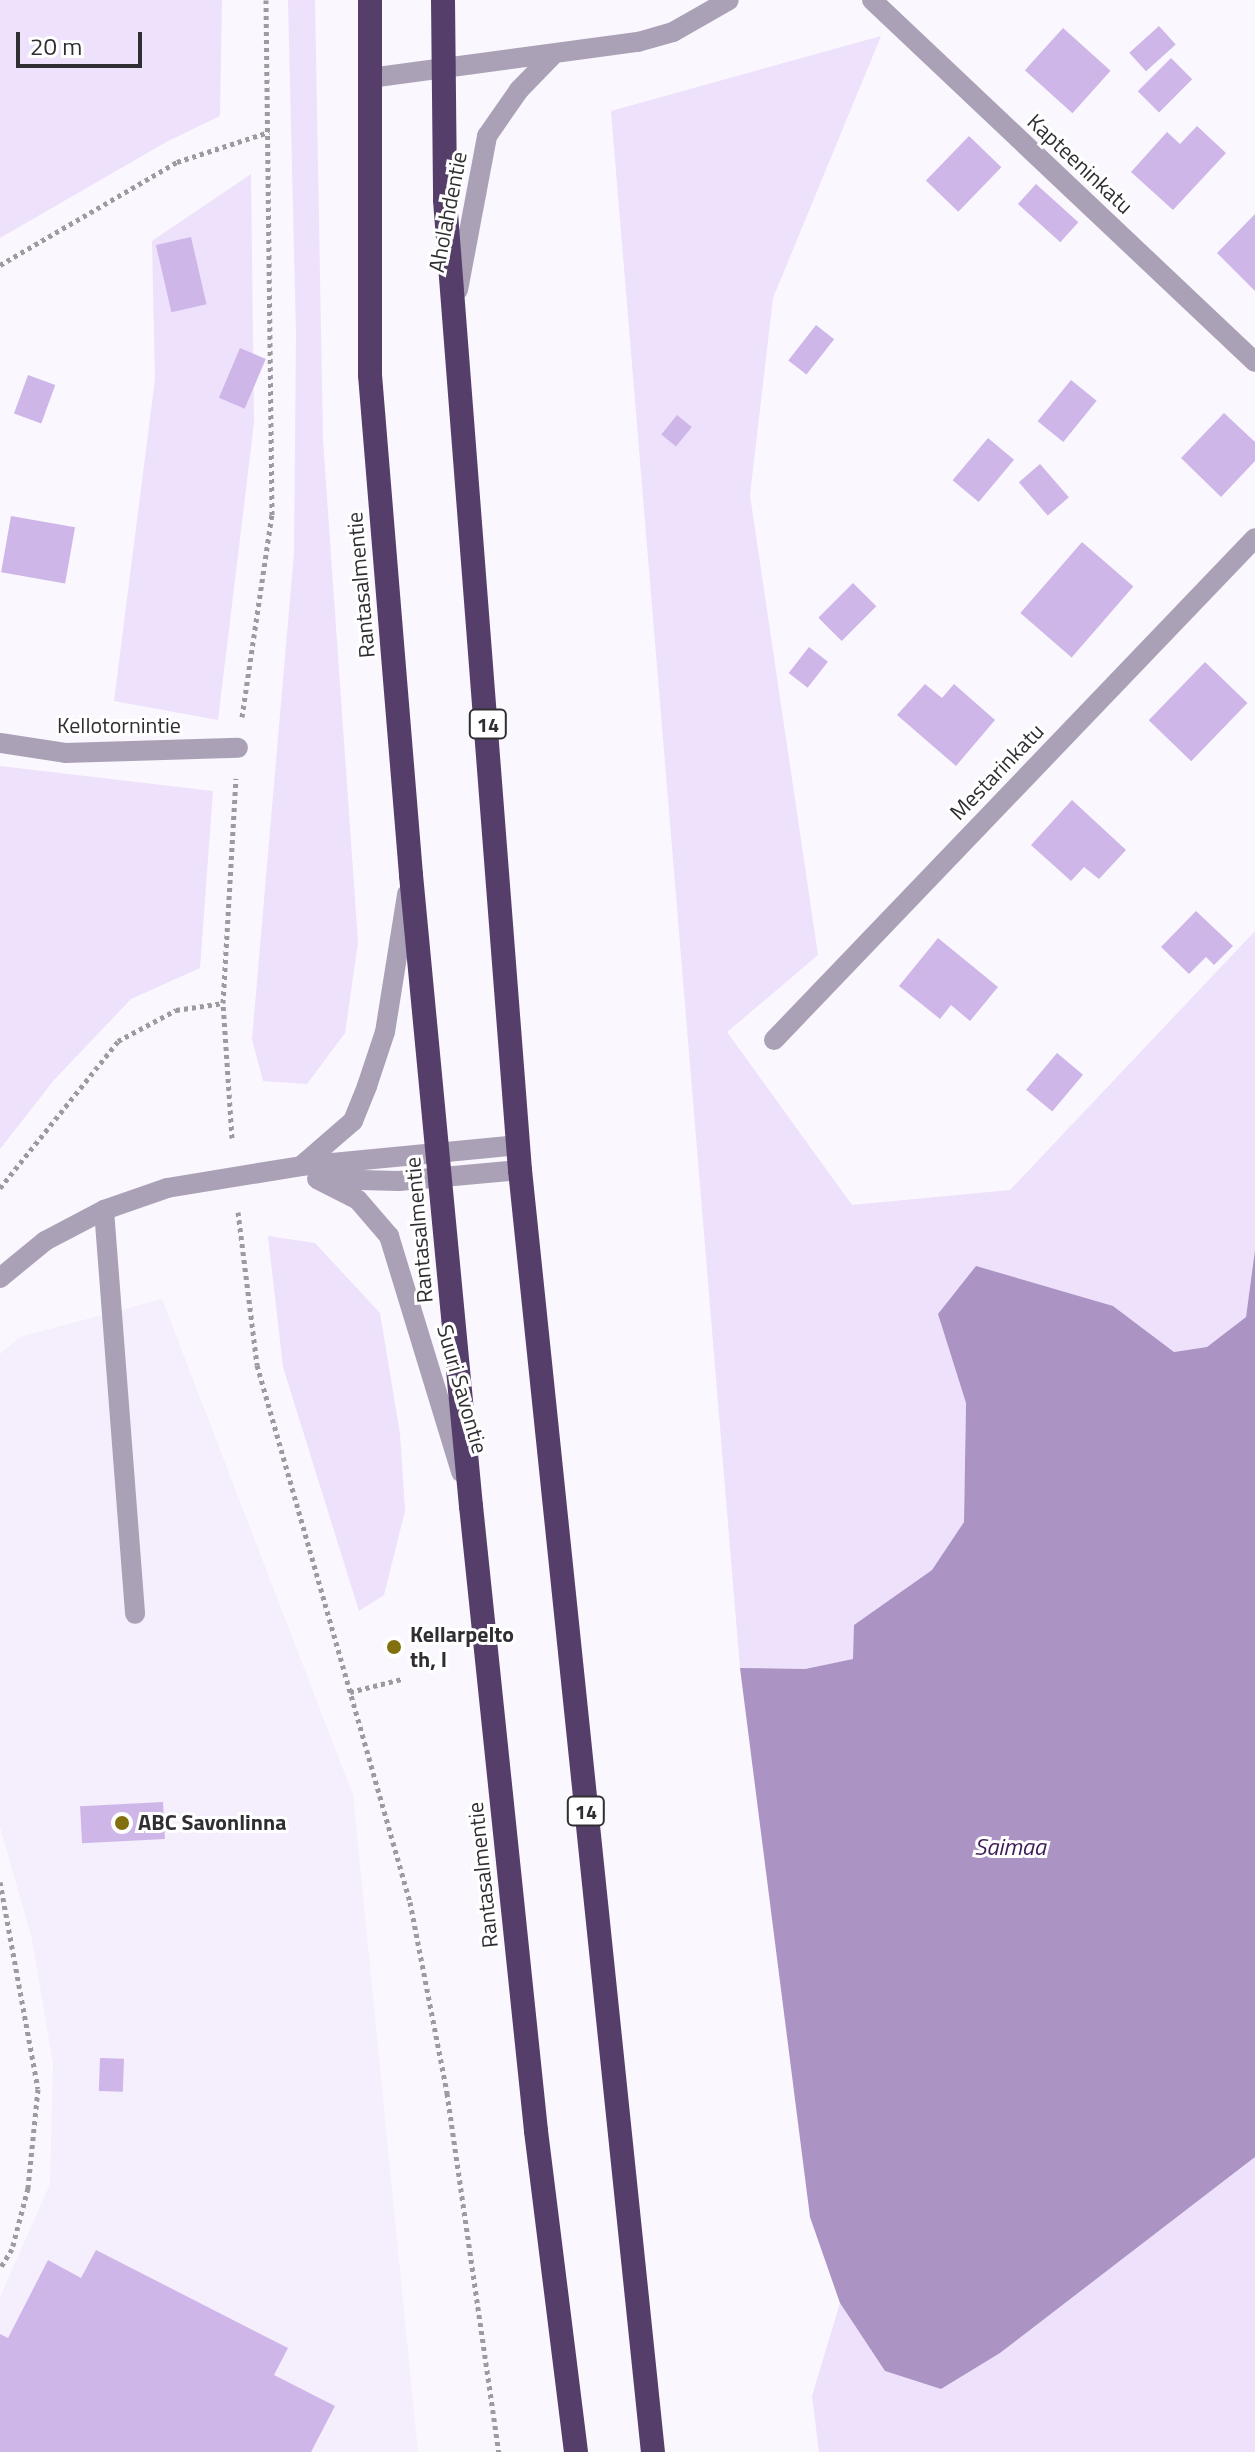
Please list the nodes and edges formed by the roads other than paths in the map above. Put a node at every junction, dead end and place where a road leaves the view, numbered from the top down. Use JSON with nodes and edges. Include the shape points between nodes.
{"nodes":[{"id":1,"x":370,"y":0,"type":"edge"},
{"id":2,"x":443,"y":0,"type":"edge"},
{"id":3,"x":729,"y":0,"type":"edge"},
{"id":4,"x":872,"y":0,"type":"edge"},
{"id":5,"x":552,"y":56,"type":"junction"},
{"id":6,"x":442,"y":67,"type":"junction"},
{"id":7,"x":370,"y":78,"type":"junction"},
{"id":8,"x":455,"y":303,"type":"junction"},
{"id":9,"x":1255,"y":362,"type":"edge"},
{"id":10,"x":1255,"y":538,"type":"edge"},
{"id":11,"x":0,"y":743,"type":"edge"},
{"id":12,"x":238,"y":748,"type":"road end"},
{"id":13,"x":411,"y":875,"type":"junction"},
{"id":14,"x":774,"y":1040,"type":"dead end"},
{"id":15,"x":520,"y":1145,"type":"junction"},
{"id":16,"x":301,"y":1166,"type":"junction"},
{"id":17,"x":439,"y":1167,"type":"junction"},
{"id":18,"x":520,"y":1170,"type":"junction"},
{"id":19,"x":230,"y":1177,"type":"junction"},
{"id":20,"x":317,"y":1179,"type":"junction"},
{"id":21,"x":104,"y":1210,"type":"junction"},
{"id":22,"x":0,"y":1278,"type":"edge"},
{"id":23,"x":471,"y":1506,"type":"junction"},
{"id":24,"x":135,"y":1614,"type":"dead end"},
{"id":25,"x":576,"y":2452,"type":"edge"},
{"id":26,"x":653,"y":2452,"type":"edge"}],
"edges":[{"from":1,"to":7,"type":"highway","name":"Rantasalmentie"},
{"from":2,"to":6,"type":"highway","number":"14"},
{"from":3,"to":5,"type":"street","via":[[665,35]]},
{"from":4,"to":9,"type":"street","name":"Kapteeninkatu"},
{"from":5,"to":6,"type":"street"},
{"from":5,"to":8,"type":"street","name":"Aholahdentie","via":[[519,90],[487,136]]},
{"from":6,"to":7,"type":"street"},
{"from":6,"to":8,"type":"highway","number":"14"},
{"from":7,"to":13,"type":"highway","name":"Rantasalmentie","via":[[370,375]]},
{"from":8,"to":15,"type":"highway","number":"14"},
{"from":10,"to":14,"type":"street","name":"Mestarinkatu"},
{"from":11,"to":12,"type":"street","name":"Kellotornintie","via":[[65,753]]},
{"from":13,"to":16,"type":"street","via":[[385,1032],[367,1086],[353,1121]]},
{"from":13,"to":17,"type":"highway","name":"Rantasalmentie"},
{"from":15,"to":17,"type":"street","name":"Suuri Savontie"},
{"from":15,"to":18,"type":"highway","number":"14"},
{"from":16,"to":17,"type":"street","name":"Suuri Savontie"},
{"from":16,"to":19,"type":"street","name":"Suuri Savontie"},
{"from":17,"to":18,"type":"street","name":"Suuri Savontie"},
{"from":17,"to":20,"type":"street","name":"Suuri Savontie"},
{"from":17,"to":23,"type":"highway","name":"Rantasalmentie"},
{"from":18,"to":26,"type":"highway","number":"14"},
{"from":19,"to":20,"type":"street","name":"Suuri Savontie"},
{"from":19,"to":21,"type":"street","name":"Suuri Savontie","via":[[167,1188]]},
{"from":20,"to":23,"type":"street","name":"Suuri Savontie","via":[[358,1200],[389,1236]]},
{"from":21,"to":22,"type":"street","name":"Suuri Savontie","via":[[45,1241]]},
{"from":21,"to":24,"type":"street"},
{"from":23,"to":25,"type":"highway","name":"Rantasalmentie","via":[[536,2131]]}]}
